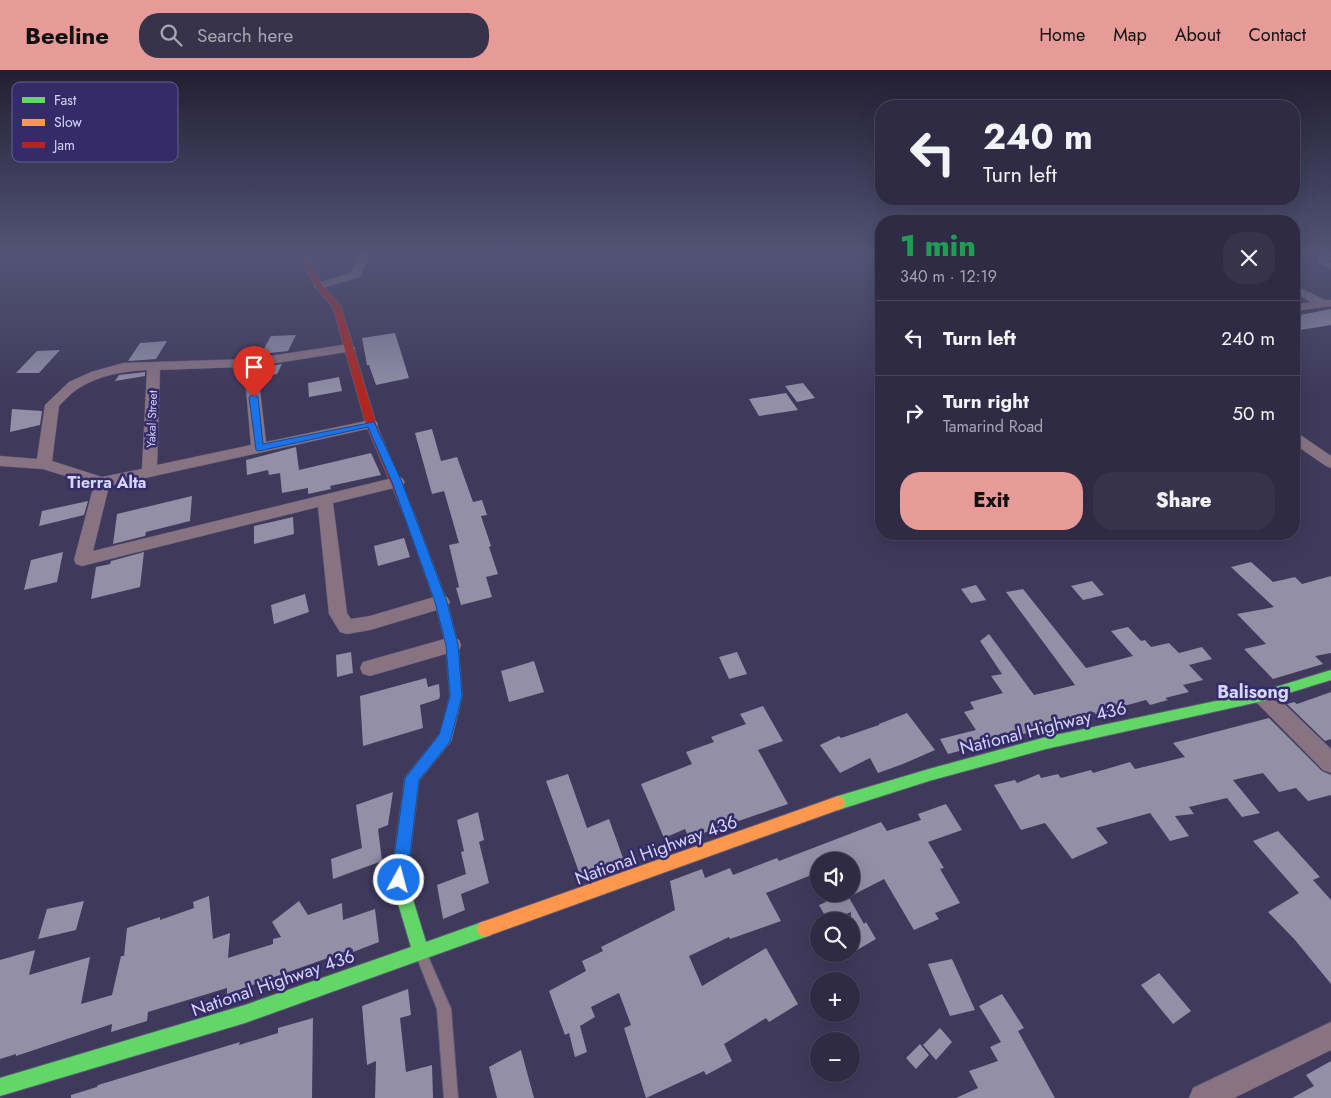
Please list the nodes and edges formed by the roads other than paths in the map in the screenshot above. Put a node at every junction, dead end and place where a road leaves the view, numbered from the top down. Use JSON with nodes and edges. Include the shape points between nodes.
{"nodes":[{"id":1,"x":331,"y":300,"type":"edge"},
{"id":2,"x":1327,"y":303,"type":"edge"},
{"id":3,"x":1300,"y":307,"type":"edge"},
{"id":4,"x":349,"y":348,"type":"junction"},
{"id":5,"x":250,"y":363,"type":"junction"},
{"id":6,"x":154,"y":366,"type":"junction"},
{"id":7,"x":371,"y":424,"type":"junction"},
{"id":8,"x":1300,"y":440,"type":"edge"},
{"id":9,"x":259,"y":448,"type":"junction"},
{"id":10,"x":0,"y":462,"type":"edge"},
{"id":11,"x":1331,"y":463,"type":"edge"},
{"id":12,"x":44,"y":464,"type":"junction"},
{"id":13,"x":150,"y":472,"type":"junction"},
{"id":14,"x":102,"y":482,"type":"junction"},
{"id":15,"x":397,"y":482,"type":"junction"},
{"id":16,"x":325,"y":499,"type":"junction"},
{"id":17,"x":441,"y":602,"type":"junction"},
{"id":18,"x":452,"y":645,"type":"junction"},
{"id":19,"x":370,"y":668,"type":"dead end"},
{"id":20,"x":1331,"y":675,"type":"edge"},
{"id":21,"x":1263,"y":696,"type":"junction"},
{"id":22,"x":1331,"y":763,"type":"edge"},
{"id":23,"x":420,"y":950,"type":"junction"},
{"id":24,"x":1331,"y":1036,"type":"edge"},
{"id":25,"x":0,"y":1087,"type":"edge"},
{"id":26,"x":451,"y":1098,"type":"edge"},
{"id":27,"x":1203,"y":1098,"type":"edge"}],
"edges":[{"from":1,"to":4,"type":"street"},
{"from":2,"to":3,"type":"street"},
{"from":4,"to":5,"type":"street"},
{"from":4,"to":7,"type":"street"},
{"from":5,"to":6,"type":"street"},
{"from":5,"to":9,"type":"street"},
{"from":6,"to":12,"type":"street","via":[[123,367],[96,375],[74,385],[52,404]]},
{"from":6,"to":13,"type":"street","name":"Yakal Street"},
{"from":7,"to":9,"type":"street"},
{"from":7,"to":15,"type":"street"},
{"from":8,"to":11,"type":"street"},
{"from":9,"to":13,"type":"street"},
{"from":10,"to":12,"type":"street"},
{"from":12,"to":14,"type":"street"},
{"from":13,"to":14,"type":"street"},
{"from":14,"to":16,"type":"street","via":[[82,560]]},
{"from":15,"to":16,"type":"street"},
{"from":15,"to":17,"type":"street"},
{"from":16,"to":17,"type":"street","via":[[338,614],[347,627]]},
{"from":17,"to":18,"type":"street"},
{"from":18,"to":19,"type":"street"},
{"from":18,"to":23,"type":"street","via":[[456,696],[446,737],[412,778],[399,880]]},
{"from":20,"to":21,"type":"street","name":"National Highway 436"},
{"from":21,"to":22,"type":"street"},
{"from":21,"to":23,"type":"street","name":"National Highway 436","via":[[1046,742],[929,774],[838,803],[459,940]]},
{"from":23,"to":25,"type":"street","name":"National Highway 436","via":[[245,1014]]},
{"from":23,"to":26,"type":"lane","via":[[444,1009]]},
{"from":24,"to":27,"type":"street"}]}
